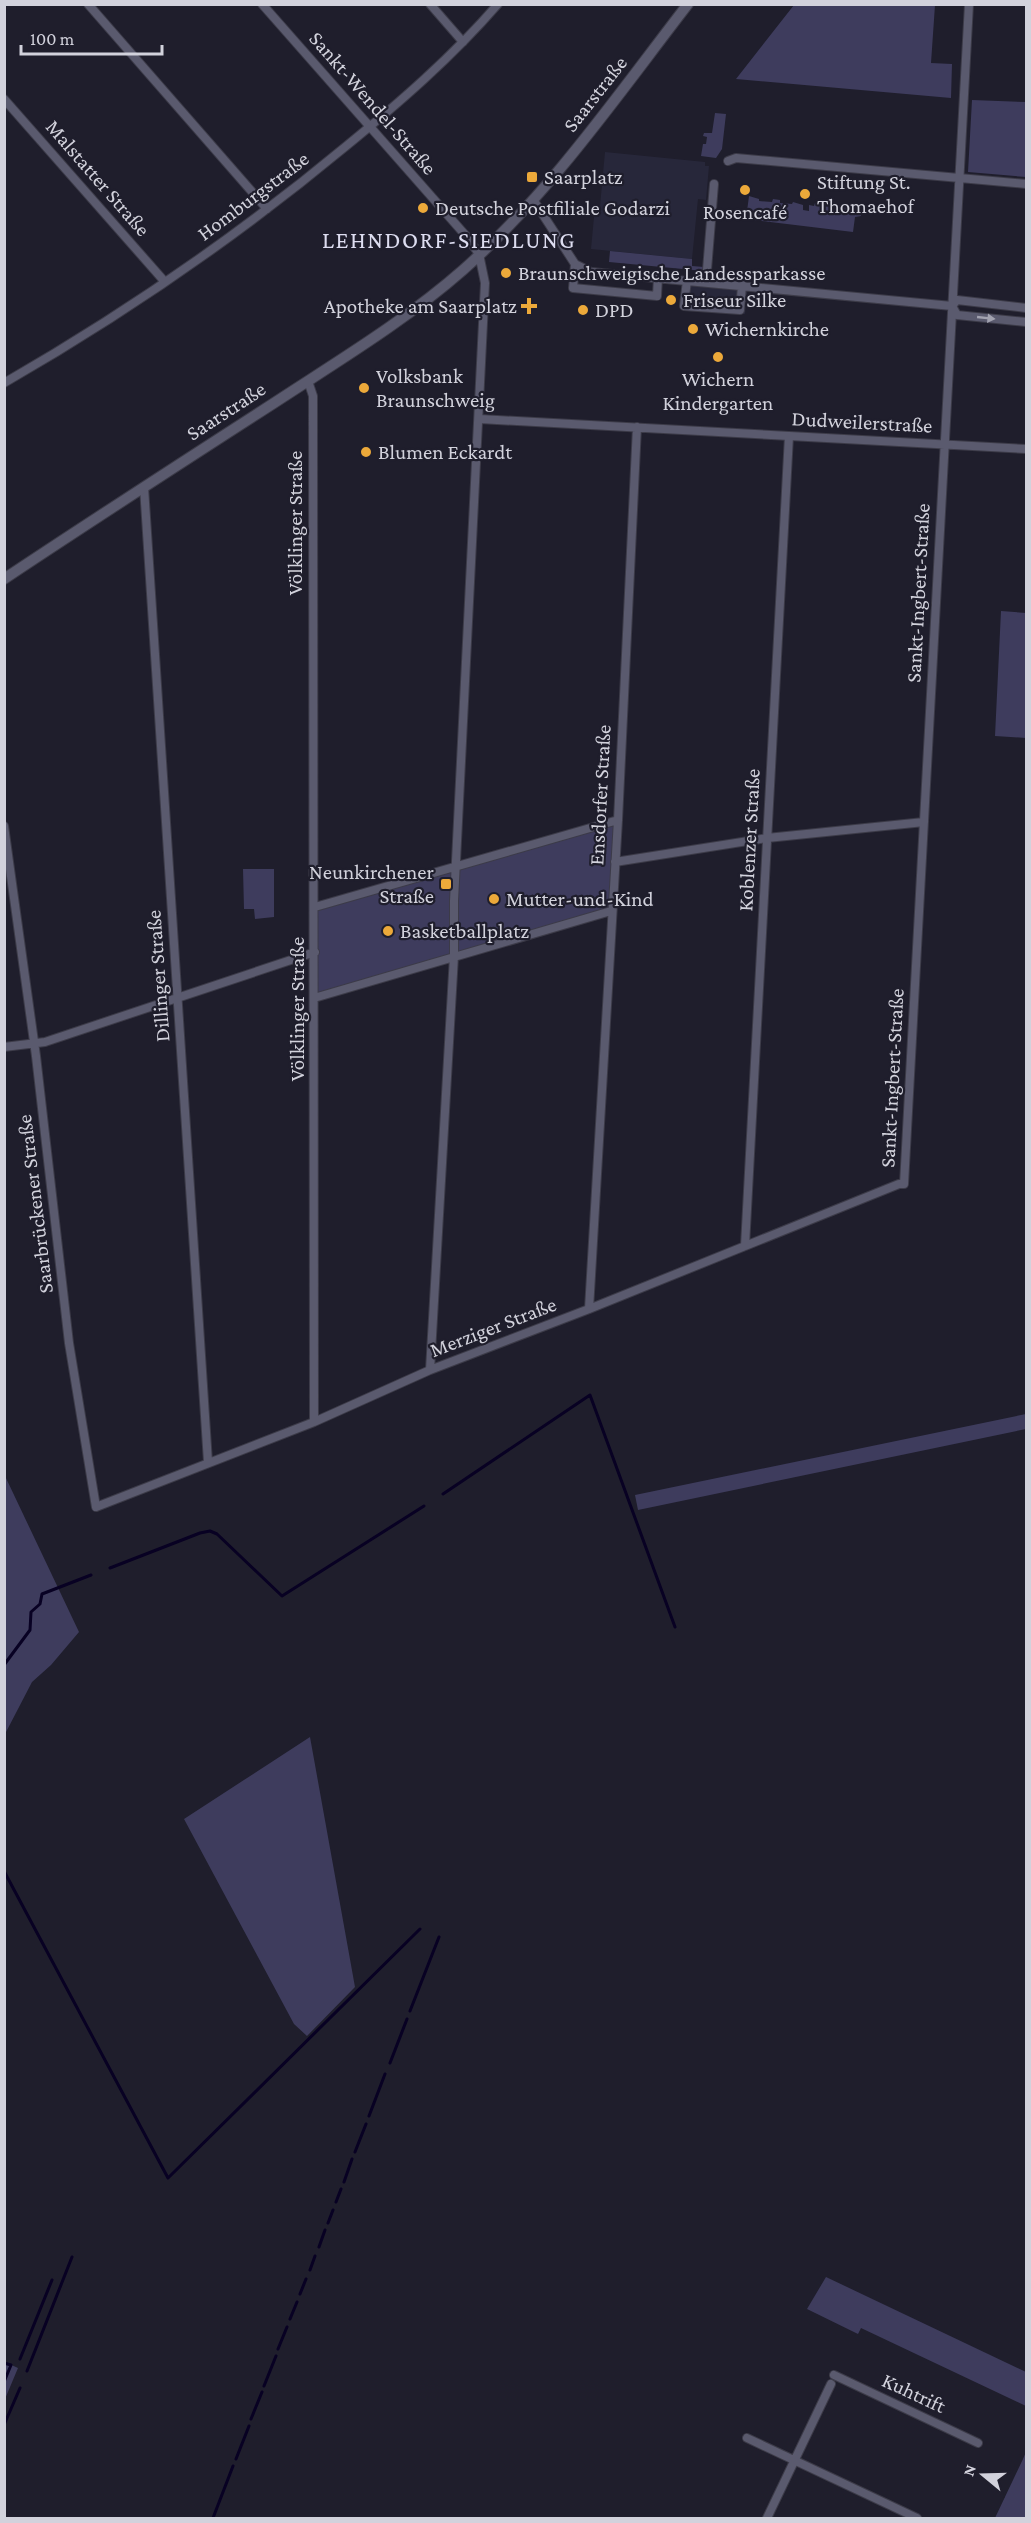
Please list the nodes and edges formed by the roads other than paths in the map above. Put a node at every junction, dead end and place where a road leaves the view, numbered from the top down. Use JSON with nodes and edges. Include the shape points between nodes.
{"nodes":[{"id":1,"x":88,"y":4,"type":"edge"},
{"id":2,"x":262,"y":4,"type":"edge"},
{"id":3,"x":430,"y":4,"type":"edge"},
{"id":4,"x":498,"y":4,"type":"edge"},
{"id":5,"x":688,"y":4,"type":"edge"},
{"id":6,"x":969,"y":4,"type":"edge"},
{"id":7,"x":463,"y":42,"type":"junction"},
{"id":8,"x":4,"y":99,"type":"edge"},
{"id":9,"x":370,"y":127,"type":"junction"},
{"id":10,"x":728,"y":161,"type":"dead end"},
{"id":11,"x":959,"y":178,"type":"junction"},
{"id":12,"x":714,"y":184,"type":"dead end"},
{"id":13,"x":1026,"y":184,"type":"edge"},
{"id":14,"x":534,"y":201,"type":"junction"},
{"id":15,"x":267,"y":209,"type":"junction"},
{"id":16,"x":479,"y":254,"type":"junction"},
{"id":17,"x":575,"y":264,"type":"junction"},
{"id":18,"x":658,"y":277,"type":"junction"},
{"id":19,"x":687,"y":280,"type":"junction"},
{"id":20,"x":165,"y":282,"type":"junction"},
{"id":21,"x":706,"y":282,"type":"junction"},
{"id":22,"x":742,"y":285,"type":"junction"},
{"id":23,"x":952,"y":306,"type":"junction"},
{"id":24,"x":1026,"y":308,"type":"edge"},
{"id":25,"x":1026,"y":322,"type":"edge"},
{"id":26,"x":308,"y":381,"type":"junction"},
{"id":27,"x":4,"y":383,"type":"edge"},
{"id":28,"x":480,"y":419,"type":"junction"},
{"id":29,"x":637,"y":427,"type":"junction"},
{"id":30,"x":789,"y":436,"type":"junction"},
{"id":31,"x":945,"y":444,"type":"junction"},
{"id":32,"x":1026,"y":448,"type":"edge"},
{"id":33,"x":144,"y":487,"type":"junction"},
{"id":34,"x":4,"y":579,"type":"edge"},
{"id":35,"x":618,"y":820,"type":"junction"},
{"id":36,"x":924,"y":822,"type":"junction"},
{"id":37,"x":4,"y":826,"type":"edge"},
{"id":38,"x":767,"y":837,"type":"junction"},
{"id":39,"x":615,"y":862,"type":"junction"},
{"id":40,"x":456,"y":864,"type":"junction"},
{"id":41,"x":315,"y":907,"type":"junction"},
{"id":42,"x":612,"y":911,"type":"junction"},
{"id":43,"x":315,"y":952,"type":"junction"},
{"id":44,"x":454,"y":956,"type":"junction"},
{"id":45,"x":178,"y":998,"type":"junction"},
{"id":46,"x":314,"y":998,"type":"junction"},
{"id":47,"x":33,"y":1044,"type":"junction"},
{"id":48,"x":4,"y":1047,"type":"edge"},
{"id":49,"x":904,"y":1184,"type":"joint"},
{"id":50,"x":746,"y":1246,"type":"junction"},
{"id":51,"x":589,"y":1309,"type":"junction"},
{"id":52,"x":430,"y":1370,"type":"junction"},
{"id":53,"x":315,"y":1422,"type":"junction"},
{"id":54,"x":208,"y":1462,"type":"junction"},
{"id":55,"x":96,"y":1507,"type":"joint"},
{"id":56,"x":747,"y":2438,"type":"dead end"},
{"id":57,"x":978,"y":2443,"type":"dead end"},
{"id":58,"x":794,"y":2461,"type":"junction"},
{"id":59,"x":767,"y":2518,"type":"edge"},
{"id":60,"x":917,"y":2518,"type":"edge"}],
"edges":[{"from":1,"to":15,"type":"street"},
{"from":2,"to":9,"type":"street","name":"Sankt-Wendel-Straße"},
{"from":3,"to":7,"type":"street"},
{"from":4,"to":7,"type":"street","name":"Homburgstraße"},
{"from":5,"to":14,"type":"street","name":"Saarstraße"},
{"from":6,"to":11,"type":"street","name":"Sankt-Ingbert-Straße"},
{"from":7,"to":9,"type":"street","name":"Homburgstraße"},
{"from":8,"to":20,"type":"street","name":"Malstatter Straße"},
{"from":9,"to":15,"type":"street","name":"Homburgstraße"},
{"from":9,"to":16,"type":"street","name":"Sankt-Wendel-Straße"},
{"from":10,"to":11,"type":"street","via":[[736,158]]},
{"from":11,"to":13,"type":"street"},
{"from":11,"to":23,"type":"street","name":"Sankt-Ingbert-Straße"},
{"from":12,"to":21,"type":"street"},
{"from":14,"to":16,"type":"street","name":"Saarstraße"},
{"from":14,"to":17,"type":"street"},
{"from":15,"to":20,"type":"street","name":"Homburgstraße"},
{"from":16,"to":26,"type":"street","name":"Saarstraße","via":[[427,299]]},
{"from":16,"to":28,"type":"street","via":[[486,296]]},
{"from":17,"to":18,"type":"street","via":[[591,272]]},
{"from":17,"to":18,"type":"street","via":[[573,288],[657,296]]},
{"from":18,"to":19,"type":"street"},
{"from":19,"to":21,"type":"street"},
{"from":19,"to":22,"type":"street","via":[[684,306],[740,310]]},
{"from":20,"to":27,"type":"street","name":"Homburgstraße"},
{"from":21,"to":22,"type":"street"},
{"from":22,"to":23,"type":"street"},
{"from":23,"to":24,"type":"street","via":[[957,300]]},
{"from":23,"to":25,"type":"street","one_way":true,"via":[[957,315]]},
{"from":23,"to":31,"type":"street","name":"Sankt-Ingbert-Straße"},
{"from":26,"to":33,"type":"street","name":"Saarstraße"},
{"from":26,"to":41,"type":"street","name":"Völklinger Straße","via":[[313,396]]},
{"from":28,"to":29,"type":"street","name":"Dudweilerstraße"},
{"from":28,"to":40,"type":"street"},
{"from":29,"to":30,"type":"street","name":"Dudweilerstraße"},
{"from":29,"to":35,"type":"street","name":"Ensdorfer Straße"},
{"from":30,"to":31,"type":"street","name":"Dudweilerstraße"},
{"from":30,"to":38,"type":"street","name":"Koblenzer Straße"},
{"from":31,"to":32,"type":"street","name":"Dudweilerstraße"},
{"from":31,"to":36,"type":"street","name":"Sankt-Ingbert-Straße"},
{"from":33,"to":34,"type":"street","name":"Saarstraße"},
{"from":33,"to":45,"type":"street","name":"Dillinger Straße"},
{"from":35,"to":39,"type":"street","name":"Ensdorfer Straße"},
{"from":35,"to":40,"type":"street"},
{"from":36,"to":38,"type":"street"},
{"from":36,"to":49,"type":"street","name":"Sankt-Ingbert-Straße"},
{"from":37,"to":47,"type":"street","name":"Saarbrückener Straße"},
{"from":38,"to":39,"type":"street"},
{"from":38,"to":50,"type":"street","name":"Koblenzer Straße"},
{"from":39,"to":42,"type":"street","name":"Ensdorfer Straße"},
{"from":40,"to":41,"type":"street"},
{"from":40,"to":44,"type":"street"},
{"from":41,"to":43,"type":"street","name":"Völklinger Straße"},
{"from":42,"to":44,"type":"street"},
{"from":42,"to":51,"type":"street","name":"Ensdorfer Straße"},
{"from":43,"to":45,"type":"street"},
{"from":43,"to":46,"type":"street","name":"Völklinger Straße"},
{"from":44,"to":46,"type":"street"},
{"from":44,"to":52,"type":"street"},
{"from":45,"to":47,"type":"street"},
{"from":45,"to":54,"type":"street","name":"Dillinger Straße"},
{"from":46,"to":53,"type":"street","name":"Völklinger Straße"},
{"from":47,"to":48,"type":"street"},
{"from":47,"to":55,"type":"street","name":"Saarbrückener Straße","via":[[69,1343]]},
{"from":49,"to":50,"type":"street","name":"Merziger Straße"},
{"from":50,"to":51,"type":"street","name":"Merziger Straße"},
{"from":51,"to":52,"type":"street","name":"Merziger Straße"},
{"from":52,"to":53,"type":"street","name":"Merziger Straße"},
{"from":53,"to":54,"type":"street","name":"Merziger Straße"},
{"from":54,"to":55,"type":"street","name":"Merziger Straße"},
{"from":56,"to":58,"type":"street"},
{"from":57,"to":58,"type":"street","name":"Kuhtrift","via":[[833,2379]]},
{"from":58,"to":59,"type":"street","name":"Kuhtrift"},
{"from":58,"to":60,"type":"street"}]}
